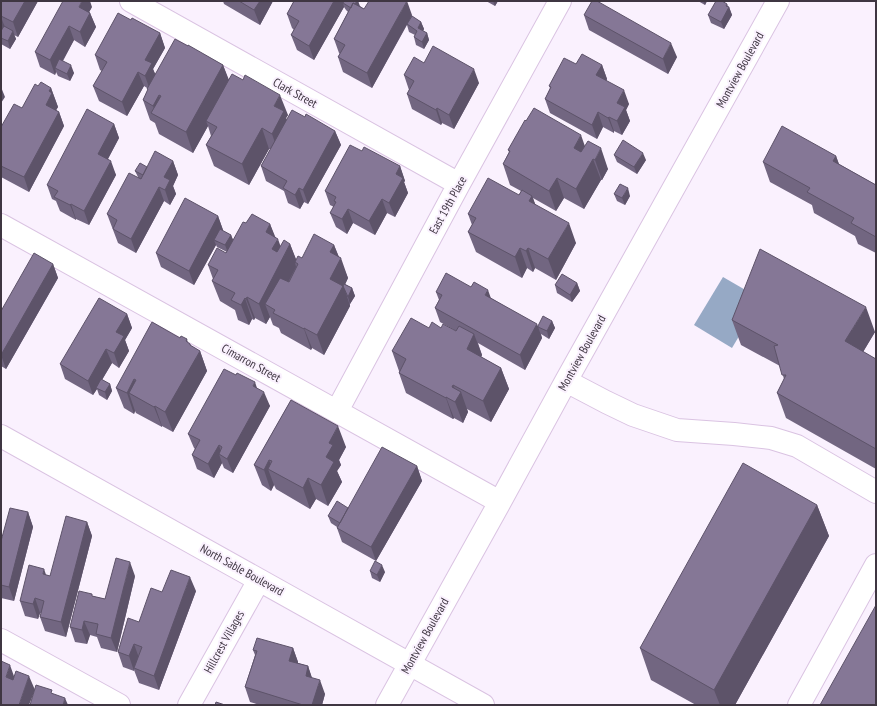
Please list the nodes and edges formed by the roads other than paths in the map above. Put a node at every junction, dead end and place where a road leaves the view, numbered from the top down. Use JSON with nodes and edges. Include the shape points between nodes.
{"nodes":[{"id":1,"x":131,"y":1,"type":"edge"},
{"id":2,"x":560,"y":1,"type":"edge"},
{"id":3,"x":778,"y":1,"type":"edge"},
{"id":4,"x":459,"y":184,"type":"junction"},
{"id":5,"x":1,"y":225,"type":"edge"},
{"id":6,"x":566,"y":381,"type":"junction"},
{"id":7,"x":337,"y":411,"type":"junction"},
{"id":8,"x":1,"y":436,"type":"edge"},
{"id":9,"x":876,"y":492,"type":"edge"},
{"id":10,"x":500,"y":502,"type":"junction"},
{"id":11,"x":876,"y":565,"type":"edge"},
{"id":12,"x":259,"y":580,"type":"junction"},
{"id":13,"x":1,"y":640,"type":"edge"},
{"id":14,"x":409,"y":664,"type":"junction"},
{"id":15,"x":119,"y":705,"type":"edge"},
{"id":16,"x":189,"y":705,"type":"edge"},
{"id":17,"x":387,"y":705,"type":"edge"},
{"id":18,"x":483,"y":705,"type":"edge"},
{"id":19,"x":799,"y":705,"type":"edge"}],
"edges":[{"from":1,"to":4,"type":"street","name":"Clark Street"},
{"from":2,"to":4,"type":"street","name":"East 19th Place"},
{"from":3,"to":6,"type":"street","name":"Montview Boulevard"},
{"from":4,"to":7,"type":"street","name":"East 19th Place"},
{"from":5,"to":7,"type":"street","name":"Cimarron Street"},
{"from":6,"to":9,"type":"street","via":[[633,415],[677,430],[771,438],[797,446]]},
{"from":6,"to":10,"type":"street","name":"Montview Boulevard"},
{"from":7,"to":10,"type":"street","name":"Cimarron Street"},
{"from":8,"to":12,"type":"street","name":"North Sable Boulevard"},
{"from":10,"to":14,"type":"street","name":"Montview Boulevard"},
{"from":11,"to":19,"type":"street"},
{"from":12,"to":14,"type":"street","name":"North Sable Boulevard"},
{"from":12,"to":16,"type":"street","name":"Hillcrest Villages"},
{"from":13,"to":15,"type":"street"},
{"from":14,"to":17,"type":"street","name":"Montview Boulevard"},
{"from":14,"to":18,"type":"street","name":"North Sable Boulevard"}]}
